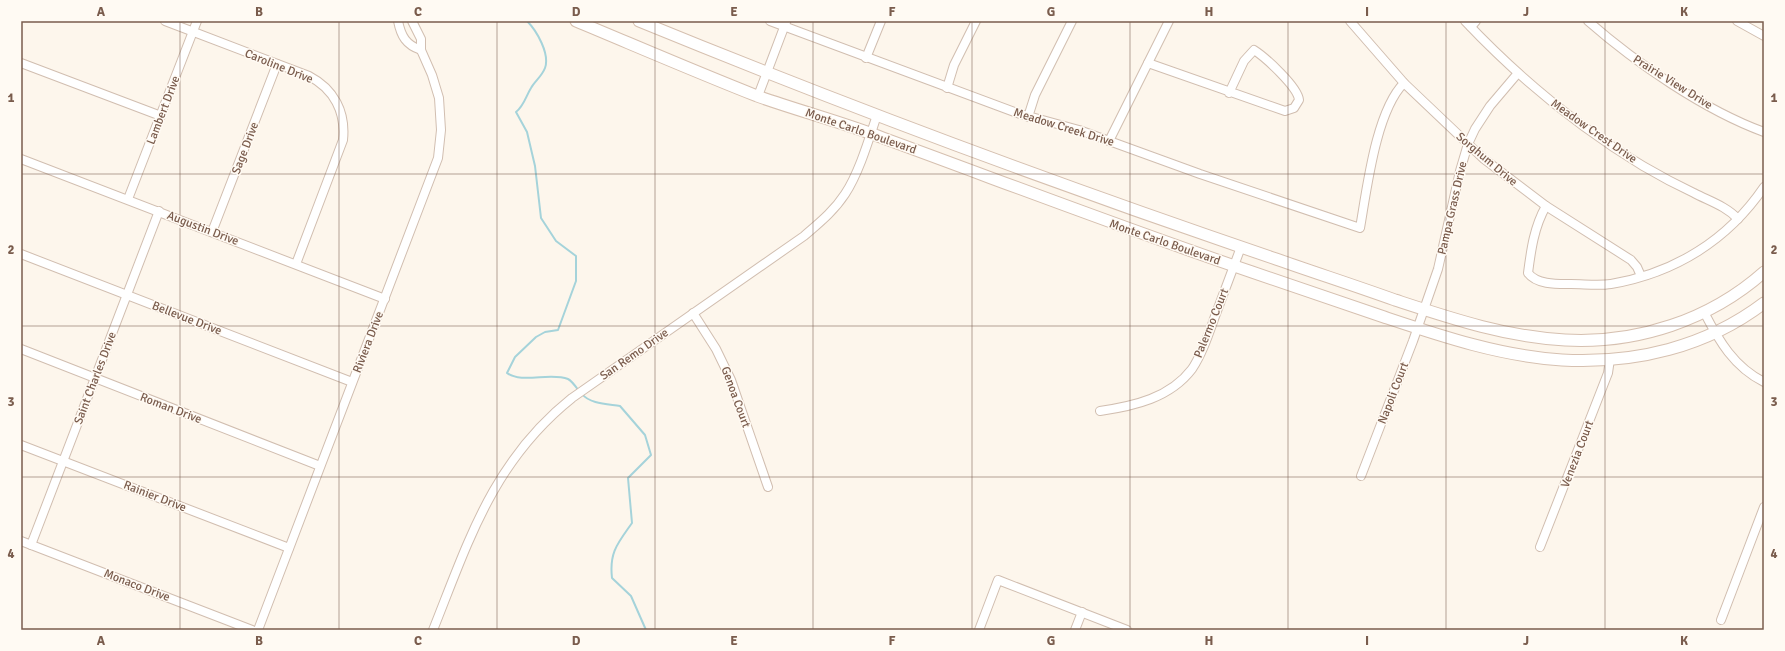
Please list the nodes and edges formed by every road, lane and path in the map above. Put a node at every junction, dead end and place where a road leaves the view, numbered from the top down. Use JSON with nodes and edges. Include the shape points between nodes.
{"nodes":[{"id":1,"x":165,"y":21,"type":"edge"},
{"id":2,"x":197,"y":21,"type":"edge"},
{"id":3,"x":398,"y":21,"type":"edge"},
{"id":4,"x":412,"y":21,"type":"edge"},
{"id":5,"x":576,"y":21,"type":"edge"},
{"id":6,"x":640,"y":21,"type":"edge"},
{"id":7,"x":770,"y":21,"type":"edge"},
{"id":8,"x":880,"y":21,"type":"edge"},
{"id":9,"x":976,"y":21,"type":"edge"},
{"id":10,"x":1072,"y":21,"type":"edge"},
{"id":11,"x":1169,"y":21,"type":"edge"},
{"id":12,"x":1350,"y":21,"type":"edge"},
{"id":13,"x":1588,"y":21,"type":"edge"},
{"id":14,"x":1737,"y":21,"type":"edge"},
{"id":15,"x":1470,"y":23,"type":"edge"},
{"id":16,"x":785,"y":24,"type":"edge"},
{"id":17,"x":193,"y":32,"type":"junction"},
{"id":18,"x":1764,"y":36,"type":"edge"},
{"id":19,"x":421,"y":50,"type":"junction"},
{"id":20,"x":866,"y":58,"type":"junction"},
{"id":21,"x":21,"y":63,"type":"edge"},
{"id":22,"x":1148,"y":63,"type":"junction"},
{"id":23,"x":277,"y":64,"type":"junction"},
{"id":24,"x":1518,"y":73,"type":"junction"},
{"id":25,"x":767,"y":74,"type":"junction"},
{"id":26,"x":1404,"y":83,"type":"junction"},
{"id":27,"x":947,"y":88,"type":"junction"},
{"id":28,"x":1229,"y":93,"type":"junction"},
{"id":29,"x":758,"y":96,"type":"junction"},
{"id":30,"x":877,"y":115,"type":"junction"},
{"id":31,"x":160,"y":116,"type":"junction"},
{"id":32,"x":1028,"y":117,"type":"junction"},
{"id":33,"x":1764,"y":132,"type":"edge"},
{"id":34,"x":871,"y":133,"type":"junction"},
{"id":35,"x":1109,"y":141,"type":"junction"},
{"id":36,"x":1468,"y":144,"type":"junction"},
{"id":37,"x":21,"y":159,"type":"edge"},
{"id":38,"x":1764,"y":187,"type":"edge"},
{"id":39,"x":128,"y":200,"type":"junction"},
{"id":40,"x":1546,"y":206,"type":"junction"},
{"id":41,"x":159,"y":211,"type":"junction"},
{"id":42,"x":1738,"y":219,"type":"junction"},
{"id":43,"x":212,"y":232,"type":"junction"},
{"id":44,"x":1241,"y":247,"type":"junction"},
{"id":45,"x":21,"y":254,"type":"edge"},
{"id":46,"x":296,"y":264,"type":"junction"},
{"id":47,"x":1234,"y":266,"type":"junction"},
{"id":48,"x":1764,"y":272,"type":"edge"},
{"id":49,"x":1641,"y":276,"type":"junction"},
{"id":50,"x":127,"y":294,"type":"junction"},
{"id":51,"x":385,"y":299,"type":"junction"},
{"id":52,"x":1764,"y":302,"type":"edge"},
{"id":53,"x":1424,"y":309,"type":"junction"},
{"id":54,"x":693,"y":312,"type":"junction"},
{"id":55,"x":1704,"y":312,"type":"junction"},
{"id":56,"x":1417,"y":328,"type":"junction"},
{"id":57,"x":1715,"y":333,"type":"junction"},
{"id":58,"x":21,"y":349,"type":"edge"},
{"id":59,"x":1610,"y":360,"type":"junction"},
{"id":60,"x":95,"y":378,"type":"junction"},
{"id":61,"x":352,"y":382,"type":"junction"},
{"id":62,"x":1764,"y":382,"type":"edge"},
{"id":63,"x":1100,"y":411,"type":"dead end"},
{"id":64,"x":21,"y":444,"type":"edge"},
{"id":65,"x":63,"y":461,"type":"junction"},
{"id":66,"x":320,"y":466,"type":"junction"},
{"id":67,"x":1361,"y":476,"type":"dead end"},
{"id":68,"x":768,"y":486,"type":"dead end"},
{"id":69,"x":1764,"y":507,"type":"edge"},
{"id":70,"x":21,"y":541,"type":"edge"},
{"id":71,"x":31,"y":545,"type":"junction"},
{"id":72,"x":1540,"y":547,"type":"dead end"},
{"id":73,"x":289,"y":548,"type":"junction"},
{"id":74,"x":1082,"y":612,"type":"junction"},
{"id":75,"x":1721,"y":620,"type":"dead end"},
{"id":76,"x":252,"y":630,"type":"edge"},
{"id":77,"x":258,"y":630,"type":"edge"},
{"id":78,"x":433,"y":630,"type":"edge"},
{"id":79,"x":979,"y":630,"type":"edge"},
{"id":80,"x":1075,"y":630,"type":"edge"},
{"id":81,"x":1127,"y":630,"type":"edge"}],
"edges":[{"from":1,"to":17,"type":"street","name":"Caroline Drive"},
{"from":2,"to":17,"type":"street","name":"Lambert Drive"},
{"from":3,"to":19,"type":"street","name":"Riviera Drive","via":[[411,46]]},
{"from":4,"to":19,"type":"street","name":"Riviera Drive","via":[[421,39]]},
{"from":5,"to":29,"type":"main road","name":"Monte Carlo Boulevard"},
{"from":6,"to":25,"type":"main road","name":"Monte Carlo Boulevard"},
{"from":7,"to":16,"type":"street","name":"Meadow Creek Drive"},
{"from":8,"to":20,"type":"street"},
{"from":9,"to":27,"type":"street","via":[[954,65]]},
{"from":10,"to":32,"type":"street","via":[[1035,95]]},
{"from":11,"to":22,"type":"street"},
{"from":12,"to":26,"type":"street","name":"Sorghum Drive"},
{"from":13,"to":33,"type":"street","name":"Prairie View Drive","via":[[1645,66],[1676,86],[1727,115]]},
{"from":14,"to":18,"type":"street"},
{"from":15,"to":24,"type":"street","name":"Meadow Crest Drive"},
{"from":16,"to":20,"type":"street","name":"Meadow Creek Drive"},
{"from":16,"to":25,"type":"street"},
{"from":17,"to":23,"type":"street","name":"Caroline Drive"},
{"from":17,"to":31,"type":"street","name":"Lambert Drive"},
{"from":19,"to":51,"type":"street","name":"Riviera Drive","via":[[439,98],[440,149],[432,177]]},
{"from":20,"to":27,"type":"street","name":"Meadow Creek Drive"},
{"from":21,"to":31,"type":"street"},
{"from":22,"to":28,"type":"street"},
{"from":22,"to":35,"type":"street"},
{"from":23,"to":43,"type":"street","name":"Sage Drive"},
{"from":23,"to":46,"type":"street","name":"Caroline Drive","via":[[309,76],[326,87],[338,103],[344,121],[341,146]]},
{"from":24,"to":36,"type":"street","name":"Pampa Grass Drive","via":[[1490,106]]},
{"from":24,"to":42,"type":"street","name":"Meadow Crest Drive","via":[[1564,112],[1612,146],[1658,175],[1729,210]]},
{"from":25,"to":29,"type":"street"},
{"from":25,"to":30,"type":"main road","name":"Monte Carlo Boulevard"},
{"from":26,"to":35,"type":"street","name":"Meadow Creek Drive","via":[[1393,98],[1376,145],[1360,228]]},
{"from":26,"to":36,"type":"street","name":"Sorghum Drive"},
{"from":27,"to":32,"type":"street","name":"Meadow Creek Drive"},
{"from":28,"to":28,"type":"street","via":[[1285,112],[1294,108],[1299,100],[1295,90],[1254,50],[1244,61]]},
{"from":29,"to":34,"type":"main road","name":"Monte Carlo Boulevard"},
{"from":30,"to":34,"type":"street","name":"San Remo Drive"},
{"from":30,"to":44,"type":"main road","name":"Monte Carlo Boulevard"},
{"from":31,"to":39,"type":"street","name":"Lambert Drive"},
{"from":32,"to":35,"type":"street","name":"Meadow Creek Drive","via":[[1079,130]]},
{"from":34,"to":47,"type":"main road","name":"Monte Carlo Boulevard","via":[[1135,232]]},
{"from":34,"to":54,"type":"street","name":"San Remo Drive","via":[[846,193],[825,217],[804,236]]},
{"from":36,"to":40,"type":"street","name":"Sorghum Drive","via":[[1500,172]]},
{"from":36,"to":53,"type":"street","name":"Pampa Grass Drive","via":[[1438,269]]},
{"from":37,"to":39,"type":"street","name":"Augustin Drive"},
{"from":38,"to":42,"type":"street","via":[[1752,206]]},
{"from":39,"to":41,"type":"street","name":"Augustin Drive"},
{"from":40,"to":49,"type":"street","name":"Sorghum Drive","via":[[1632,260]]},
{"from":40,"to":49,"type":"street","via":[[1532,243],[1528,273],[1532,278],[1559,284],[1610,284]]},
{"from":41,"to":43,"type":"street","name":"Augustin Drive"},
{"from":41,"to":50,"type":"street","name":"Saint Charles Drive"},
{"from":42,"to":49,"type":"street","via":[[1719,238],[1676,265]]},
{"from":43,"to":46,"type":"street","name":"Augustin Drive"},
{"from":44,"to":47,"type":"street","name":"Palermo Court"},
{"from":44,"to":53,"type":"main road","name":"Monte Carlo Boulevard"},
{"from":45,"to":50,"type":"street","name":"Bellevue Drive"},
{"from":46,"to":51,"type":"street","name":"Augustin Drive"},
{"from":47,"to":56,"type":"main road","name":"Monte Carlo Boulevard"},
{"from":47,"to":63,"type":"street","name":"Palermo Court","via":[[1202,349],[1186,375],[1169,390],[1154,398],[1128,407]]},
{"from":48,"to":55,"type":"main road","name":"Monte Carlo Boulevard","via":[[1734,295]]},
{"from":50,"to":60,"type":"street","name":"Saint Charles Drive"},
{"from":50,"to":61,"type":"street","name":"Bellevue Drive"},
{"from":51,"to":61,"type":"street","name":"Riviera Drive"},
{"from":52,"to":57,"type":"main road","name":"Monte Carlo Boulevard","via":[[1738,321]]},
{"from":53,"to":55,"type":"main road","name":"Monte Carlo Boulevard","via":[[1508,332],[1580,340],[1648,333]]},
{"from":53,"to":56,"type":"street","name":"Napoli Court"},
{"from":54,"to":68,"type":"street","name":"Genoa Court","via":[[726,368]]},
{"from":54,"to":78,"type":"street","name":"San Remo Drive","via":[[583,389],[549,417],[526,442],[495,486],[476,523]]},
{"from":55,"to":57,"type":"street"},
{"from":56,"to":59,"type":"main road","name":"Monte Carlo Boulevard","via":[[1484,347],[1535,357]]},
{"from":56,"to":67,"type":"street","name":"Napoli Court"},
{"from":57,"to":59,"type":"main road","name":"Monte Carlo Boulevard","via":[[1666,351]]},
{"from":57,"to":62,"type":"street","via":[[1736,363]]},
{"from":58,"to":60,"type":"street","name":"Roman Drive"},
{"from":59,"to":72,"type":"street","name":"Venezia Court","via":[[1608,373]]},
{"from":60,"to":65,"type":"street","name":"Saint Charles Drive"},
{"from":60,"to":66,"type":"street","name":"Roman Drive"},
{"from":61,"to":66,"type":"street","name":"Riviera Drive"},
{"from":64,"to":65,"type":"street","name":"Rainier Drive"},
{"from":65,"to":71,"type":"street","name":"Saint Charles Drive"},
{"from":65,"to":73,"type":"street","name":"Rainier Drive"},
{"from":66,"to":73,"type":"street","name":"Riviera Drive"},
{"from":69,"to":75,"type":"street"},
{"from":70,"to":71,"type":"street","name":"Monaco Drive"},
{"from":71,"to":76,"type":"street","name":"Monaco Drive"},
{"from":73,"to":77,"type":"street","name":"Riviera Drive"},
{"from":74,"to":79,"type":"street","via":[[998,580]]},
{"from":74,"to":80,"type":"street"},
{"from":74,"to":81,"type":"street"}]}
